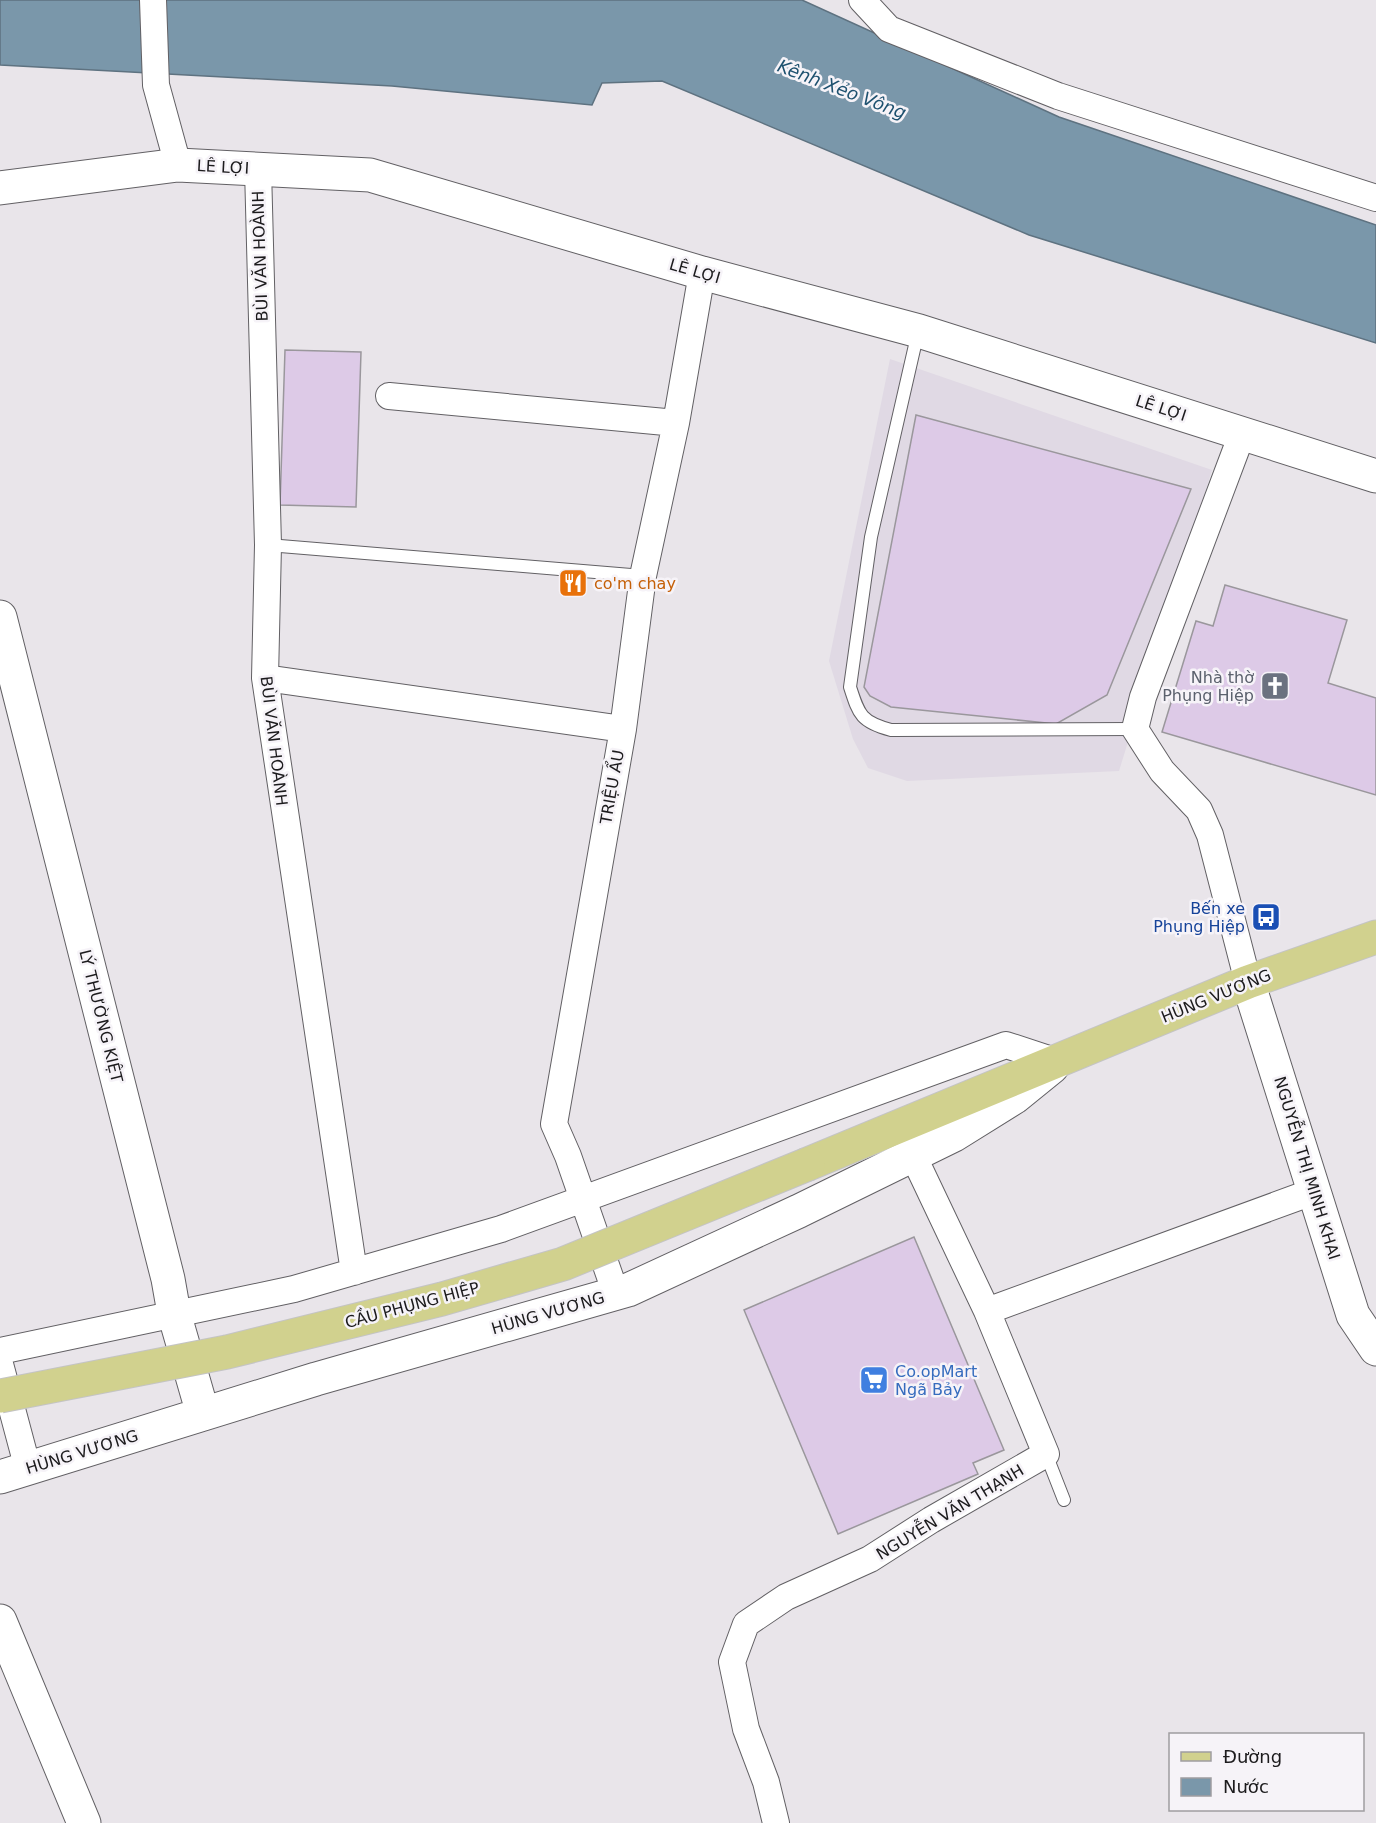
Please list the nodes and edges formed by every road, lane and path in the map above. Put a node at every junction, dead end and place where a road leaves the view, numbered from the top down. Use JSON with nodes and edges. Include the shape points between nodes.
{"nodes":[{"id":1,"x":153,"y":0,"type":"edge"},
{"id":2,"x":862,"y":0,"type":"edge"},
{"id":3,"x":178,"y":165,"type":"junction"},
{"id":4,"x":258,"y":169,"type":"junction"},
{"id":5,"x":0,"y":188,"type":"edge"},
{"id":6,"x":1376,"y":198,"type":"edge"},
{"id":7,"x":702,"y":273,"type":"junction"},
{"id":8,"x":919,"y":331,"type":"junction"},
{"id":9,"x":389,"y":396,"type":"dead end"},
{"id":10,"x":676,"y":423,"type":"junction"},
{"id":11,"x":1242,"y":434,"type":"junction"},
{"id":12,"x":1376,"y":476,"type":"edge"},
{"id":13,"x":268,"y":545,"type":"junction"},
{"id":14,"x":644,"y":576,"type":"junction"},
{"id":15,"x":0,"y":617,"type":"edge"},
{"id":16,"x":265,"y":678,"type":"junction"},
{"id":17,"x":623,"y":729,"type":"junction"},
{"id":18,"x":1134,"y":729,"type":"junction"},
{"id":19,"x":1376,"y":938,"type":"edge"},
{"id":20,"x":1248,"y":982,"type":"junction"},
{"id":21,"x":1058,"y":1062,"type":"junction"},
{"id":22,"x":912,"y":1153,"type":"junction"},
{"id":23,"x":808,"y":1164,"type":"joint"},
{"id":24,"x":1315,"y":1191,"type":"junction"},
{"id":25,"x":583,"y":1199,"type":"junction"},
{"id":26,"x":354,"y":1272,"type":"junction"},
{"id":27,"x":616,"y":1294,"type":"junction"},
{"id":28,"x":987,"y":1311,"type":"junction"},
{"id":29,"x":174,"y":1313,"type":"junction"},
{"id":30,"x":1376,"y":1349,"type":"edge"},
{"id":31,"x":0,"y":1351,"type":"edge"},
{"id":32,"x":0,"y":1364,"type":"edge"},
{"id":33,"x":0,"y":1396,"type":"edge"},
{"id":34,"x":203,"y":1414,"type":"junction"},
{"id":35,"x":1046,"y":1454,"type":"junction"},
{"id":36,"x":14,"y":1473,"type":"edge"},
{"id":37,"x":1064,"y":1500,"type":"dead end"},
{"id":38,"x":0,"y":1621,"type":"edge"},
{"id":39,"x":84,"y":1823,"type":"edge"},
{"id":40,"x":776,"y":1823,"type":"edge"}],
"edges":[{"from":1,"to":3,"type":"street","via":[[156,85]]},
{"from":2,"to":6,"type":"street","via":[[889,29],[1058,96]]},
{"from":3,"to":4,"type":"street","name":"LÊ LỢI"},
{"from":3,"to":5,"type":"street","name":"LÊ LỢI"},
{"from":4,"to":7,"type":"street","name":"LÊ LỢI","via":[[370,175]]},
{"from":4,"to":13,"type":"street","name":"BÙI VĂN HOÀNH"},
{"from":7,"to":8,"type":"street","name":"LÊ LỢI"},
{"from":7,"to":10,"type":"street","name":"TRIỆU ẨU"},
{"from":8,"to":11,"type":"street","name":"LÊ LỢI"},
{"from":8,"to":18,"type":"lane","via":[[871,537],[850,687],[858,709],[870,725],[891,730]]},
{"from":9,"to":10,"type":"street"},
{"from":10,"to":14,"type":"street","name":"TRIỆU ẨU"},
{"from":11,"to":12,"type":"street","name":"LÊ LỢI"},
{"from":11,"to":18,"type":"street"},
{"from":13,"to":14,"type":"lane"},
{"from":13,"to":16,"type":"street","name":"BÙI VĂN HOÀNH"},
{"from":14,"to":17,"type":"street","name":"TRIỆU ẨU"},
{"from":15,"to":29,"type":"street","name":"LÝ THƯỜNG KIỆT"},
{"from":16,"to":17,"type":"street"},
{"from":16,"to":26,"type":"street","name":"BÙI VĂN HOÀNH"},
{"from":17,"to":25,"type":"street","name":"TRIỆU ẨU","via":[[554,1124]]},
{"from":18,"to":20,"type":"street","via":[[1162,771],[1199,810],[1210,835]]},
{"from":19,"to":20,"type":"main road","name":"HÙNG VƯƠNG"},
{"from":20,"to":21,"type":"main road","name":"HÙNG VƯƠNG"},
{"from":20,"to":24,"type":"street","name":"NGUYỄN THỊ MINH KHAI"},
{"from":21,"to":22,"type":"street","name":"HÙNG VƯƠNG","via":[[954,1135]]},
{"from":21,"to":23,"type":"main road","name":"HÙNG VƯƠNG"},
{"from":21,"to":25,"type":"street","via":[[1006,1045]]},
{"from":22,"to":27,"type":"street","name":"HÙNG VƯƠNG","via":[[799,1211]]},
{"from":22,"to":28,"type":"street"},
{"from":23,"to":33,"type":"main road","name":"CẦU PHỤNG HIỆP","bridge":true,"via":[[563,1264],[442,1299],[227,1352]]},
{"from":24,"to":28,"type":"street"},
{"from":24,"to":30,"type":"street","name":"NGUYỄN THỊ MINH KHAI","via":[[1353,1316]]},
{"from":25,"to":26,"type":"street","via":[[501,1229]]},
{"from":25,"to":27,"type":"street","name":"TRIỆU ẨU"},
{"from":26,"to":29,"type":"street","via":[[294,1289]]},
{"from":27,"to":34,"type":"street","name":"HÙNG VƯƠNG"},
{"from":28,"to":35,"type":"street"},
{"from":29,"to":31,"type":"street"},
{"from":29,"to":34,"type":"street","name":"LÝ THƯỜNG KIỆT"},
{"from":32,"to":36,"type":"street"},
{"from":34,"to":36,"type":"street","name":"HÙNG VƯƠNG"},
{"from":35,"to":37,"type":"lane"},
{"from":35,"to":40,"type":"street","name":"NGUYỄN VĂN THẠNH","via":[[870,1559],[786,1597],[746,1624],[732,1662],[746,1730],[766,1782]]},
{"from":38,"to":39,"type":"street"}]}
